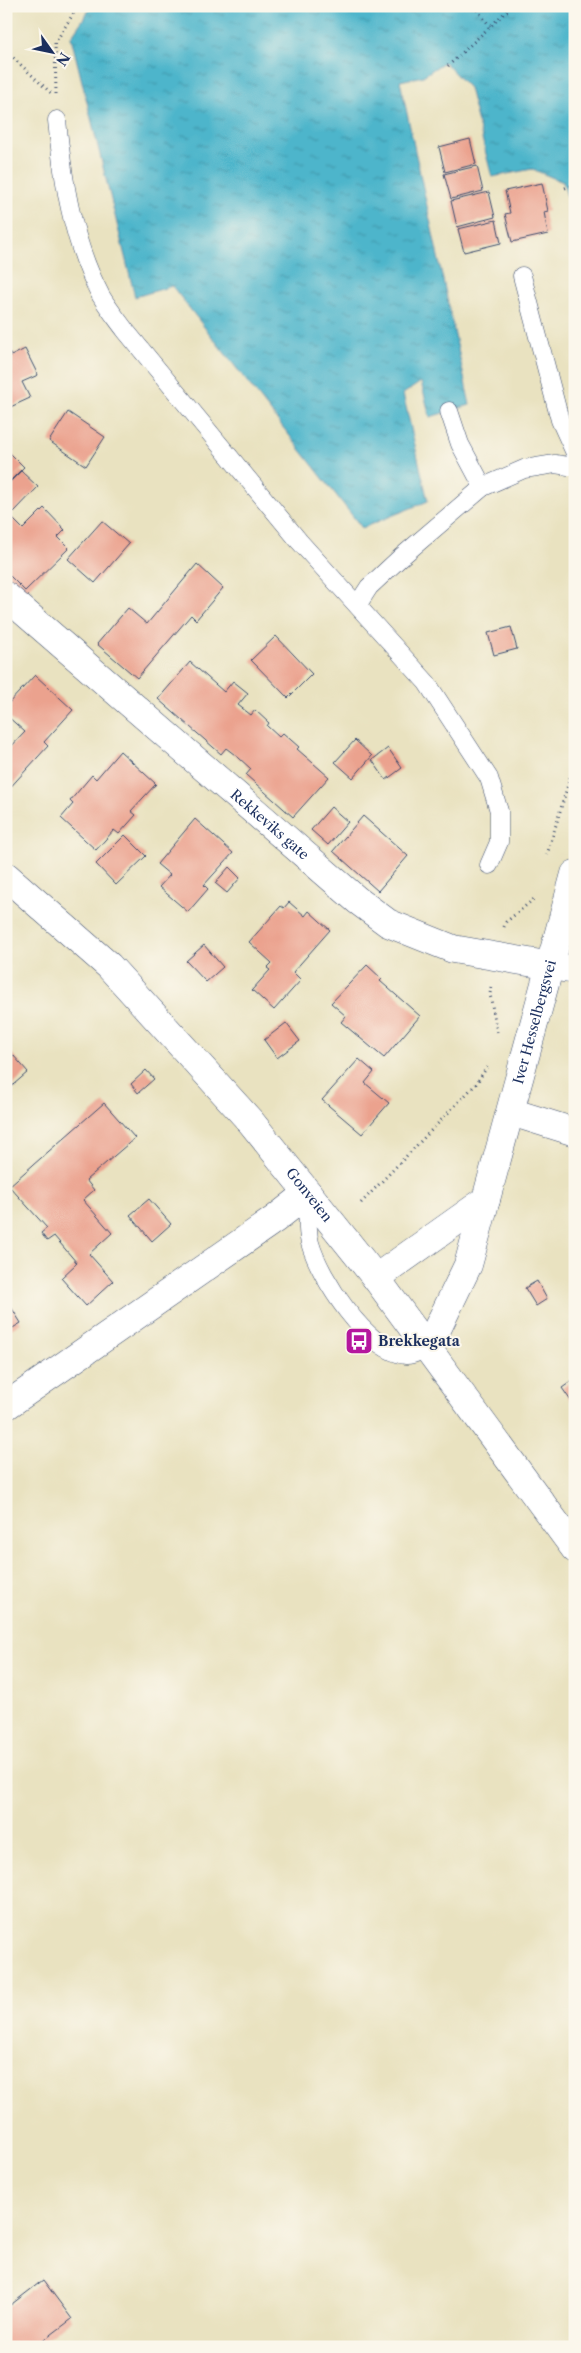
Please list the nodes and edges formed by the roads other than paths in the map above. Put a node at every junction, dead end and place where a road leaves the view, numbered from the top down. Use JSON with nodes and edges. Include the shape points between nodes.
{"nodes":[{"id":1,"x":57,"y":120,"type":"dead end"},
{"id":2,"x":522,"y":276,"type":"dead end"},
{"id":3,"x":449,"y":411,"type":"dead end"},
{"id":4,"x":575,"y":452,"type":"edge"},
{"id":5,"x":575,"y":467,"type":"edge"},
{"id":6,"x":483,"y":487,"type":"junction"},
{"id":7,"x":6,"y":596,"type":"edge"},
{"id":8,"x":358,"y":604,"type":"junction"},
{"id":9,"x":490,"y":865,"type":"dead end"},
{"id":10,"x":575,"y":874,"type":"edge"},
{"id":11,"x":6,"y":876,"type":"edge"},
{"id":12,"x":562,"y":968,"type":"edge"},
{"id":13,"x":511,"y":1112,"type":"junction"},
{"id":14,"x":575,"y":1132,"type":"edge"},
{"id":15,"x":308,"y":1193,"type":"junction"},
{"id":16,"x":486,"y":1200,"type":"junction"},
{"id":17,"x":376,"y":1278,"type":"junction"},
{"id":18,"x":428,"y":1348,"type":"junction"},
{"id":19,"x":6,"y":1406,"type":"edge"},
{"id":20,"x":575,"y":1549,"type":"edge"}],
"edges":[{"from":1,"to":8,"type":"lane","via":[[63,179],[79,245],[102,297],[222,450],[299,541]]},
{"from":2,"to":4,"type":"lane","via":[[560,420]]},
{"from":3,"to":6,"type":"lane","via":[[460,444]]},
{"from":5,"to":6,"type":"lane","via":[[555,464],[524,469]]},
{"from":6,"to":8,"type":"lane","via":[[369,587]]},
{"from":7,"to":12,"type":"street","name":"Rekkeviks gate","via":[[357,900],[388,923],[453,949]]},
{"from":8,"to":9,"type":"lane","via":[[427,683],[489,778],[499,811],[499,842]]},
{"from":10,"to":12,"type":"street","name":"Iver Hesselbergsvei"},
{"from":11,"to":15,"type":"street","name":"Gonveien","via":[[109,966],[250,1122]]},
{"from":12,"to":13,"type":"street","name":"Iver Hesselbergsvei"},
{"from":13,"to":14,"type":"street"},
{"from":13,"to":16,"type":"street","name":"Iver Hesselbergsvei"},
{"from":15,"to":17,"type":"street","name":"Gonveien"},
{"from":15,"to":18,"type":"lane","via":[[309,1242],[322,1273],[347,1310],[384,1348],[407,1355]]},
{"from":15,"to":19,"type":"street"},
{"from":16,"to":17,"type":"street"},
{"from":16,"to":18,"type":"street","name":"Iver Hesselbergsvei","via":[[468,1265]]},
{"from":17,"to":18,"type":"street","name":"Gonveien"},
{"from":18,"to":20,"type":"street","name":"Gonveien"}]}
